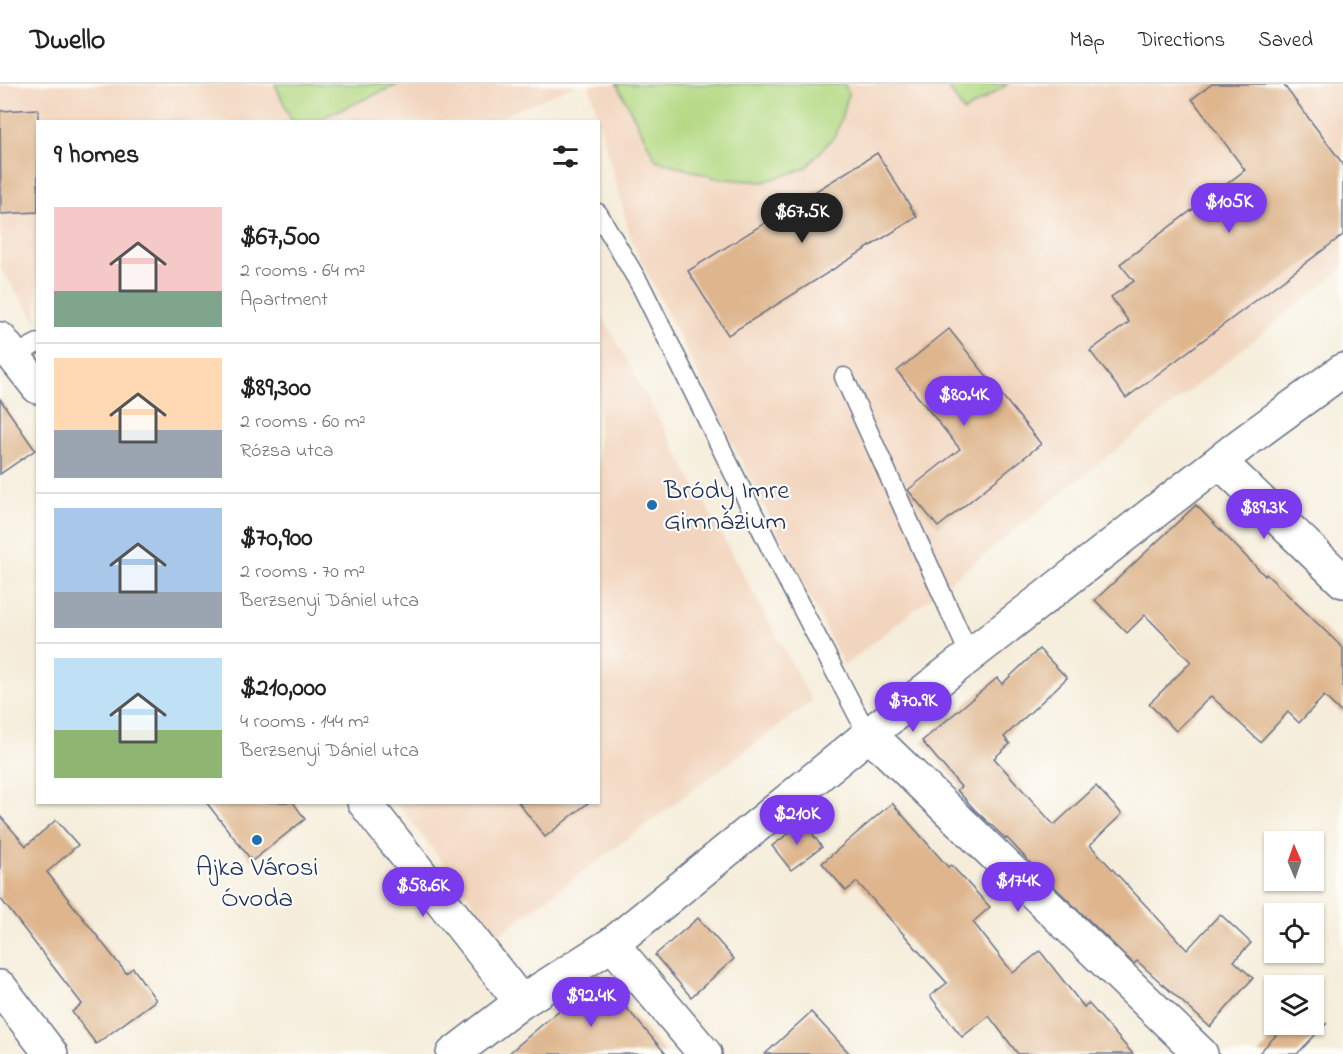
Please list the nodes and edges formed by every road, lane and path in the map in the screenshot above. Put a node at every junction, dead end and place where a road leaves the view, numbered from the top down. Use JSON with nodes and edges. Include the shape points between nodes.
{"nodes":[{"id":1,"x":600,"y":216,"type":"edge"},
{"id":2,"x":17,"y":346,"type":"edge"},
{"id":3,"x":1343,"y":370,"type":"edge"},
{"id":4,"x":844,"y":377,"type":"dead end"},
{"id":5,"x":36,"y":383,"type":"edge"},
{"id":6,"x":1220,"y":462,"type":"junction"},
{"id":7,"x":1343,"y":581,"type":"edge"},
{"id":8,"x":970,"y":656,"type":"junction"},
{"id":9,"x":868,"y":735,"type":"junction"},
{"id":10,"x":366,"y":804,"type":"edge"},
{"id":11,"x":612,"y":944,"type":"junction"},
{"id":12,"x":0,"y":987,"type":"edge"},
{"id":13,"x":521,"y":1002,"type":"junction"},
{"id":14,"x":51,"y":1054,"type":"edge"},
{"id":15,"x":453,"y":1054,"type":"edge"},
{"id":16,"x":705,"y":1054,"type":"edge"},
{"id":17,"x":1201,"y":1054,"type":"edge"}],
"edges":[{"from":1,"to":9,"type":"lane","via":[[642,288]]},
{"from":2,"to":5,"type":"street"},
{"from":3,"to":6,"type":"street"},
{"from":4,"to":8,"type":"lane"},
{"from":6,"to":7,"type":"street"},
{"from":6,"to":8,"type":"street"},
{"from":8,"to":9,"type":"street"},
{"from":9,"to":11,"type":"street"},
{"from":9,"to":17,"type":"street"},
{"from":10,"to":13,"type":"street"},
{"from":11,"to":13,"type":"street"},
{"from":11,"to":16,"type":"street"},
{"from":12,"to":14,"type":"street"},
{"from":13,"to":15,"type":"street"}]}
